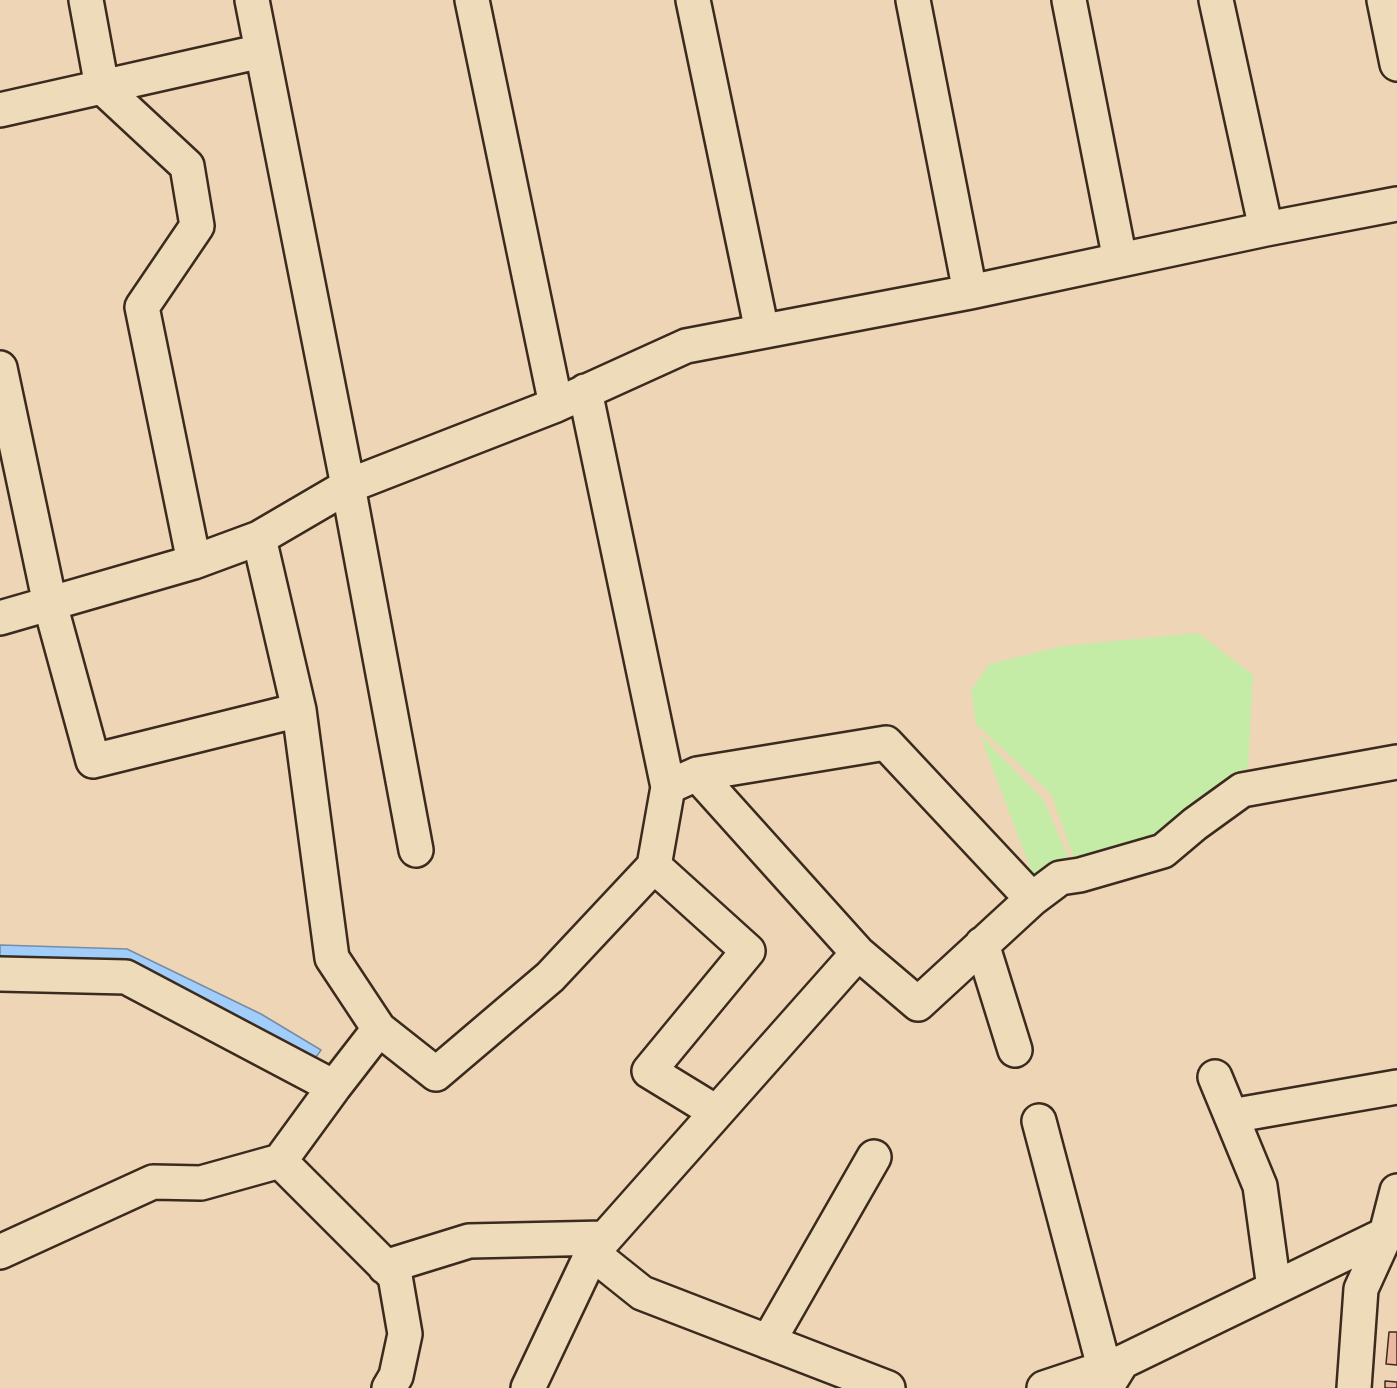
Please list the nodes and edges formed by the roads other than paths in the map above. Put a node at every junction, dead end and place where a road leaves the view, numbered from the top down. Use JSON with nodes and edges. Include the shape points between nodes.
{"nodes":[{"id":1,"x":86,"y":0,"type":"edge"},
{"id":2,"x":252,"y":0,"type":"edge"},
{"id":3,"x":472,"y":0,"type":"edge"},
{"id":4,"x":693,"y":0,"type":"edge"},
{"id":5,"x":913,"y":0,"type":"edge"},
{"id":6,"x":1070,"y":0,"type":"edge"},
{"id":7,"x":1216,"y":0,"type":"edge"},
{"id":8,"x":1384,"y":0,"type":"edge"},
{"id":9,"x":262,"y":51,"type":"junction"},
{"id":10,"x":1397,"y":64,"type":"edge"},
{"id":11,"x":102,"y":87,"type":"junction"},
{"id":12,"x":0,"y":110,"type":"edge"},
{"id":13,"x":1397,"y":204,"type":"edge"},
{"id":14,"x":1266,"y":229,"type":"junction"},
{"id":15,"x":1120,"y":260,"type":"junction"},
{"id":16,"x":970,"y":292,"type":"junction"},
{"id":17,"x":762,"y":331,"type":"junction"},
{"id":18,"x":0,"y":368,"type":"edge"},
{"id":19,"x":585,"y":391,"type":"junction"},
{"id":20,"x":556,"y":405,"type":"junction"},
{"id":21,"x":348,"y":486,"type":"junction"},
{"id":22,"x":259,"y":538,"type":"junction"},
{"id":23,"x":194,"y":562,"type":"junction"},
{"id":24,"x":50,"y":604,"type":"junction"},
{"id":25,"x":0,"y":618,"type":"edge"},
{"id":26,"x":299,"y":710,"type":"junction"},
{"id":27,"x":1397,"y":762,"type":"edge"},
{"id":28,"x":698,"y":774,"type":"junction"},
{"id":29,"x":668,"y":788,"type":"junction"},
{"id":30,"x":416,"y":850,"type":"dead end"},
{"id":31,"x":654,"y":866,"type":"junction"},
{"id":32,"x":1032,"y":899,"type":"junction"},
{"id":33,"x":982,"y":944,"type":"junction"},
{"id":34,"x":858,"y":952,"type":"junction"},
{"id":35,"x":0,"y":974,"type":"edge"},
{"id":36,"x":379,"y":1029,"type":"junction"},
{"id":37,"x":1015,"y":1050,"type":"dead end"},
{"id":38,"x":1215,"y":1077,"type":"dead end"},
{"id":39,"x":334,"y":1086,"type":"junction"},
{"id":40,"x":1397,"y":1088,"type":"edge"},
{"id":41,"x":716,"y":1112,"type":"junction"},
{"id":42,"x":1231,"y":1116,"type":"junction"},
{"id":43,"x":1039,"y":1121,"type":"dead end"},
{"id":44,"x":874,"y":1157,"type":"dead end"},
{"id":45,"x":280,"y":1161,"type":"junction"},
{"id":46,"x":1397,"y":1191,"type":"edge"},
{"id":47,"x":1386,"y":1234,"type":"junction"},
{"id":48,"x":599,"y":1245,"type":"junction"},
{"id":49,"x":0,"y":1252,"type":"edge"},
{"id":50,"x":385,"y":1267,"type":"junction"},
{"id":51,"x":1274,"y":1288,"type":"junction"},
{"id":52,"x":768,"y":1342,"type":"junction"},
{"id":53,"x":1111,"y":1372,"type":"edge"},
{"id":54,"x":389,"y":1388,"type":"edge"},
{"id":55,"x":528,"y":1388,"type":"edge"},
{"id":56,"x":888,"y":1388,"type":"edge"},
{"id":57,"x":1044,"y":1388,"type":"edge"},
{"id":58,"x":1353,"y":1388,"type":"edge"}],
"edges":[{"from":1,"to":11,"type":"street"},
{"from":2,"to":9,"type":"street"},
{"from":3,"to":20,"type":"street"},
{"from":4,"to":17,"type":"street"},
{"from":5,"to":16,"type":"street"},
{"from":6,"to":15,"type":"street"},
{"from":7,"to":14,"type":"street"},
{"from":8,"to":10,"type":"street"},
{"from":9,"to":11,"type":"street"},
{"from":9,"to":21,"type":"street"},
{"from":11,"to":12,"type":"street"},
{"from":11,"to":23,"type":"street","via":[[187,166],[197,226],[142,307]]},
{"from":13,"to":14,"type":"street"},
{"from":14,"to":15,"type":"street"},
{"from":15,"to":16,"type":"street"},
{"from":16,"to":17,"type":"street"},
{"from":17,"to":19,"type":"street","via":[[686,346]]},
{"from":18,"to":24,"type":"street"},
{"from":19,"to":20,"type":"street"},
{"from":19,"to":29,"type":"street"},
{"from":20,"to":21,"type":"street"},
{"from":21,"to":22,"type":"street"},
{"from":21,"to":30,"type":"street"},
{"from":22,"to":23,"type":"street"},
{"from":22,"to":26,"type":"street"},
{"from":23,"to":24,"type":"street"},
{"from":24,"to":25,"type":"street"},
{"from":24,"to":26,"type":"street","via":[[93,761]]},
{"from":26,"to":36,"type":"street","via":[[332,958]]},
{"from":27,"to":32,"type":"street","via":[[1242,790],[1163,851],[1060,878]]},
{"from":28,"to":29,"type":"street"},
{"from":28,"to":32,"type":"street","via":[[886,743]]},
{"from":28,"to":34,"type":"street"},
{"from":29,"to":31,"type":"street"},
{"from":31,"to":36,"type":"street","via":[[550,977],[436,1074]]},
{"from":31,"to":41,"type":"street","via":[[748,951],[649,1071]]},
{"from":32,"to":33,"type":"street"},
{"from":33,"to":34,"type":"street","via":[[918,1004]]},
{"from":33,"to":37,"type":"street"},
{"from":34,"to":41,"type":"street"},
{"from":35,"to":39,"type":"street","via":[[126,977]]},
{"from":36,"to":39,"type":"street"},
{"from":38,"to":42,"type":"street"},
{"from":39,"to":45,"type":"street"},
{"from":40,"to":42,"type":"street"},
{"from":41,"to":48,"type":"street"},
{"from":42,"to":51,"type":"street","via":[[1260,1186]]},
{"from":43,"to":53,"type":"street"},
{"from":44,"to":52,"type":"street"},
{"from":45,"to":49,"type":"street","via":[[201,1183],[153,1182]]},
{"from":45,"to":50,"type":"street"},
{"from":46,"to":47,"type":"street"},
{"from":47,"to":51,"type":"street"},
{"from":47,"to":58,"type":"street","via":[[1361,1289]]},
{"from":48,"to":50,"type":"street","via":[[469,1241]]},
{"from":48,"to":52,"type":"street","via":[[642,1293]]},
{"from":48,"to":55,"type":"street"},
{"from":50,"to":54,"type":"street","via":[[395,1276],[405,1334],[396,1376]]},
{"from":51,"to":53,"type":"street"},
{"from":52,"to":56,"type":"street"},
{"from":53,"to":57,"type":"street"}]}
